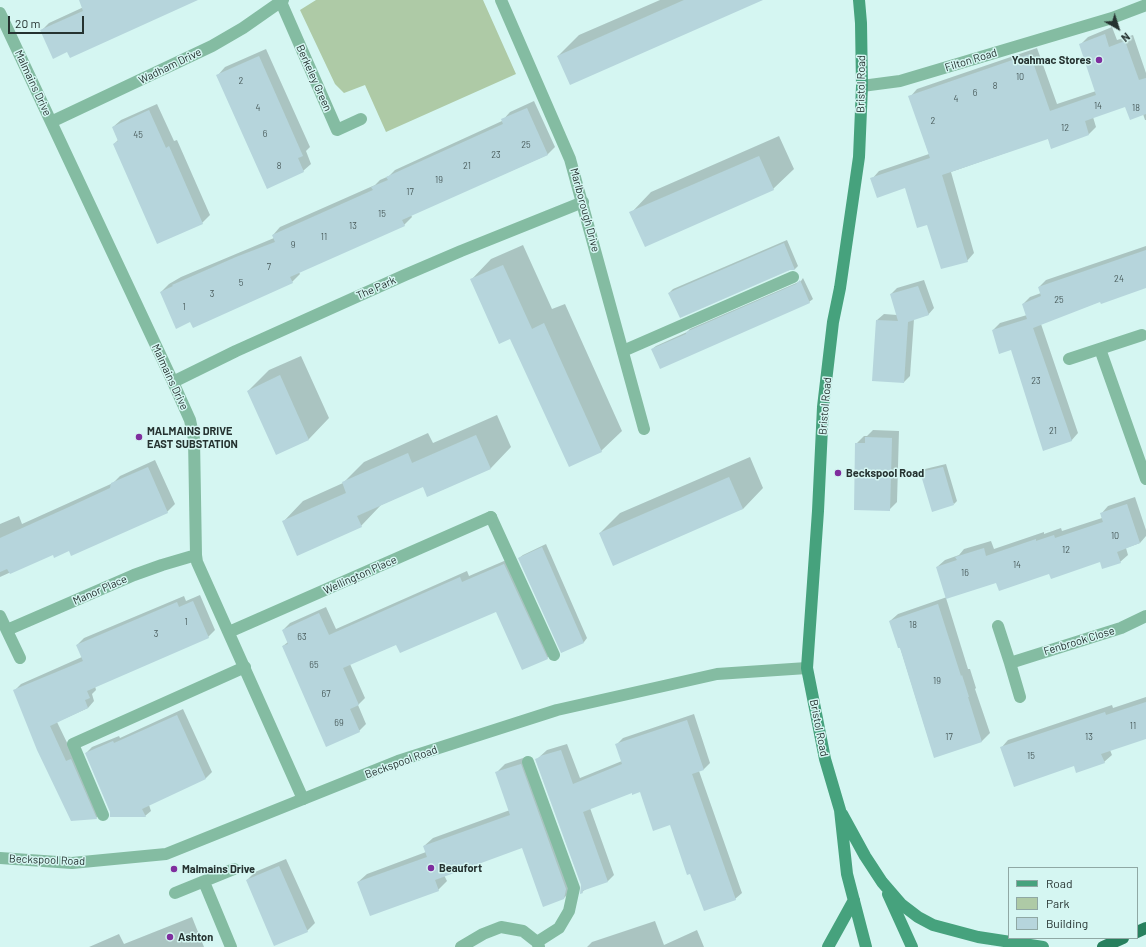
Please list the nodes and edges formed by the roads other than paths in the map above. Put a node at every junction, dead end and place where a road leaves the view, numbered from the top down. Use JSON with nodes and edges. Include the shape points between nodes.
{"nodes":[{"id":1,"x":501,"y":0,"type":"edge"},
{"id":2,"x":860,"y":0,"type":"edge"},
{"id":3,"x":282,"y":1,"type":"edge"},
{"id":4,"x":1146,"y":5,"type":"edge"},
{"id":5,"x":0,"y":13,"type":"edge"},
{"id":6,"x":862,"y":86,"type":"junction"},
{"id":7,"x":361,"y":119,"type":"dead end"},
{"id":8,"x":51,"y":122,"type":"junction"},
{"id":9,"x":583,"y":202,"type":"junction"},
{"id":10,"x":793,"y":277,"type":"dead end"},
{"id":11,"x":1142,"y":335,"type":"dead end"},
{"id":12,"x":1100,"y":348,"type":"junction"},
{"id":13,"x":623,"y":350,"type":"junction"},
{"id":14,"x":1069,"y":359,"type":"dead end"},
{"id":15,"x":173,"y":382,"type":"junction"},
{"id":16,"x":644,"y":429,"type":"dead end"},
{"id":17,"x":1146,"y":479,"type":"edge"},
{"id":18,"x":196,"y":555,"type":"junction"},
{"id":19,"x":0,"y":616,"type":"edge"},
{"id":20,"x":1146,"y":616,"type":"edge"},
{"id":21,"x":998,"y":626,"type":"dead end"},
{"id":22,"x":7,"y":630,"type":"junction"},
{"id":23,"x":229,"y":632,"type":"junction"},
{"id":24,"x":554,"y":654,"type":"dead end"},
{"id":25,"x":20,"y":658,"type":"dead end"},
{"id":26,"x":1010,"y":663,"type":"junction"},
{"id":27,"x":244,"y":667,"type":"junction"},
{"id":28,"x":807,"y":668,"type":"junction"},
{"id":29,"x":1020,"y":697,"type":"dead end"},
{"id":30,"x":528,"y":762,"type":"dead end"},
{"id":31,"x":303,"y":799,"type":"junction"},
{"id":32,"x":840,"y":810,"type":"junction"},
{"id":33,"x":103,"y":815,"type":"dead end"},
{"id":34,"x":0,"y":858,"type":"edge"},
{"id":35,"x":234,"y":869,"type":"dead end"},
{"id":36,"x":204,"y":882,"type":"junction"},
{"id":37,"x":882,"y":882,"type":"junction"},
{"id":38,"x":175,"y":893,"type":"dead end"},
{"id":39,"x":854,"y":900,"type":"junction"},
{"id":40,"x":1121,"y":939,"type":"edge"},
{"id":41,"x":538,"y":945,"type":"edge"},
{"id":42,"x":231,"y":947,"type":"edge"},
{"id":43,"x":461,"y":947,"type":"edge"},
{"id":44,"x":828,"y":947,"type":"edge"},
{"id":45,"x":866,"y":947,"type":"edge"},
{"id":46,"x":912,"y":947,"type":"edge"},
{"id":47,"x":1043,"y":947,"type":"edge"},
{"id":48,"x":1103,"y":947,"type":"edge"}],
"edges":[{"from":1,"to":9,"type":"street","name":"Marlborough Drive","via":[[564,143]]},
{"from":2,"to":6,"type":"main road","name":"Bristol Road"},
{"from":3,"to":7,"type":"street","name":"Berkeley Green","via":[[337,130]]},
{"from":3,"to":8,"type":"street","name":"Wadham Drive","via":[[212,46]]},
{"from":4,"to":6,"type":"street","name":"Filton Road","via":[[1112,18],[900,81]]},
{"from":5,"to":8,"type":"street","name":"Malmains Drive"},
{"from":6,"to":28,"type":"main road","name":"Bristol Road","via":[[859,157],[823,407]]},
{"from":8,"to":15,"type":"street","name":"Malmains Drive"},
{"from":9,"to":13,"type":"street","name":"Marlborough Drive"},
{"from":9,"to":15,"type":"street","name":"The Park","via":[[405,275]]},
{"from":10,"to":13,"type":"street"},
{"from":11,"to":12,"type":"street"},
{"from":12,"to":14,"type":"street"},
{"from":12,"to":17,"type":"street"},
{"from":13,"to":16,"type":"street","name":"Marlborough Drive"},
{"from":15,"to":18,"type":"street","name":"Malmains Drive","via":[[193,433]]},
{"from":18,"to":22,"type":"street","name":"Manor Place","via":[[134,575]]},
{"from":18,"to":23,"type":"street","name":"Malmains Drive","via":[[199,568]]},
{"from":19,"to":22,"type":"street"},
{"from":20,"to":26,"type":"street","name":"Fenbrook Close","via":[[1121,628]]},
{"from":21,"to":26,"type":"street"},
{"from":22,"to":25,"type":"street"},
{"from":23,"to":24,"type":"street","name":"Wellington Place","via":[[491,517]]},
{"from":23,"to":27,"type":"street","name":"Malmains Drive"},
{"from":26,"to":29,"type":"street"},
{"from":27,"to":31,"type":"street","name":"Malmains Drive"},
{"from":27,"to":33,"type":"street","via":[[73,744]]},
{"from":28,"to":31,"type":"street","name":"Beckspool Road","via":[[718,674],[557,710],[398,761]]},
{"from":28,"to":32,"type":"main road","name":"Bristol Road","via":[[825,759]]},
{"from":30,"to":41,"type":"street","via":[[574,888],[568,912],[559,928]]},
{"from":31,"to":34,"type":"street","name":"Beckspool Road","via":[[166,854],[72,863]]},
{"from":32,"to":37,"type":"main road","name":"Bristol Road"},
{"from":32,"to":39,"type":"main road","name":"Bristol Road","via":[[845,861]]},
{"from":35,"to":36,"type":"street"},
{"from":36,"to":38,"type":"street"},
{"from":36,"to":42,"type":"street"},
{"from":37,"to":46,"type":"main road"},
{"from":37,"to":47,"type":"main road","via":[[901,904],[933,925],[978,937]]},
{"from":39,"to":44,"type":"main road"},
{"from":39,"to":45,"type":"main road","name":"Bristol Road"},
{"from":40,"to":48,"type":"highway"},
{"from":41,"to":43,"type":"street","via":[[523,931],[501,927]]}]}
